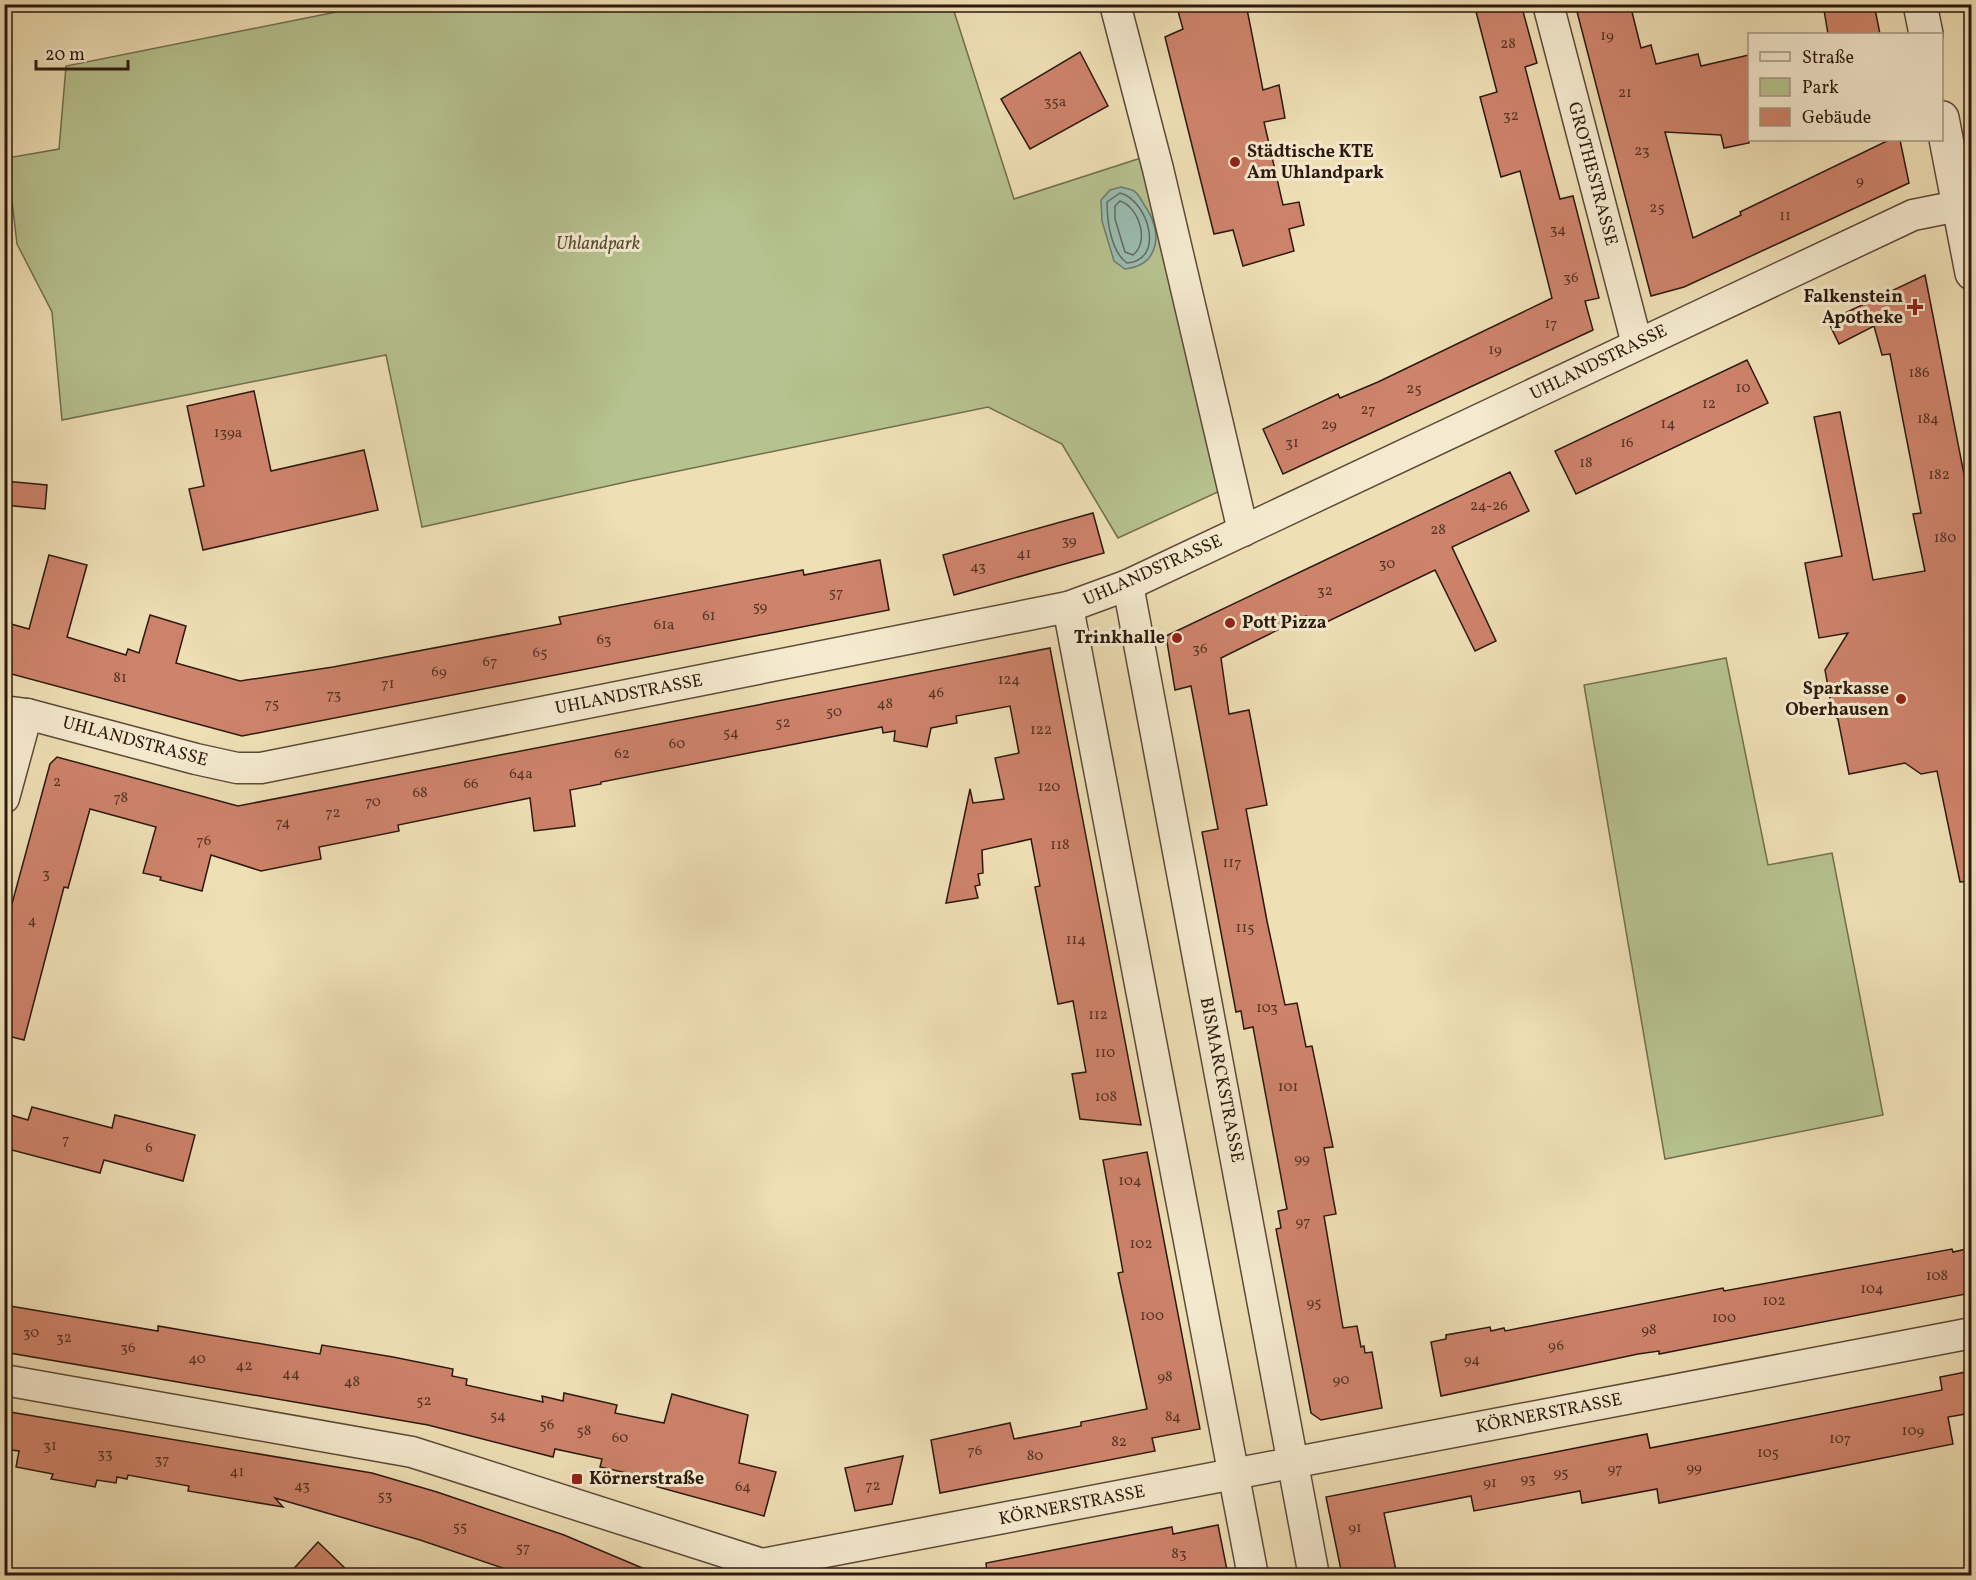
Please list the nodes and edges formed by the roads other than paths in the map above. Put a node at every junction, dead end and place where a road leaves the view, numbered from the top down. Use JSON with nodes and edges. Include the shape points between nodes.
{"nodes":[{"id":1,"x":1115,"y":4,"type":"edge"},
{"id":2,"x":1548,"y":4,"type":"edge"},
{"id":3,"x":1920,"y":4,"type":"edge"},
{"id":4,"x":1926,"y":33,"type":"edge"},
{"id":5,"x":1943,"y":128,"type":"edge"},
{"id":6,"x":1958,"y":206,"type":"junction"},
{"id":7,"x":1971,"y":273,"type":"edge"},
{"id":8,"x":1637,"y":344,"type":"junction"},
{"id":9,"x":1243,"y":531,"type":"junction"},
{"id":10,"x":1128,"y":585,"type":"junction"},
{"id":11,"x":1068,"y":607,"type":"junction"},
{"id":12,"x":16,"y":712,"type":"edge"},
{"id":13,"x":4,"y":798,"type":"edge"},
{"id":14,"x":1971,"y":1333,"type":"edge"},
{"id":15,"x":4,"y":1380,"type":"edge"},
{"id":16,"x":1294,"y":1462,"type":"junction"},
{"id":17,"x":1234,"y":1472,"type":"junction"},
{"id":18,"x":764,"y":1570,"type":"edge"},
{"id":19,"x":1253,"y":1575,"type":"edge"},
{"id":20,"x":1314,"y":1575,"type":"edge"}],
"edges":[{"from":1,"to":9,"type":"street","name":"UHLANDSTRASSE","via":[[1161,180]]},
{"from":2,"to":8,"type":"street","name":"GROTHESTRASSE"},
{"from":3,"to":4,"type":"street"},
{"from":5,"to":6,"type":"street"},
{"from":6,"to":7,"type":"street"},
{"from":6,"to":8,"type":"street","name":"UHLANDSTRASSE","via":[[1913,216]]},
{"from":8,"to":9,"type":"street","name":"UHLANDSTRASSE"},
{"from":9,"to":10,"type":"street","name":"UHLANDSTRASSE"},
{"from":10,"to":11,"type":"street","name":"UHLANDSTRASSE"},
{"from":10,"to":16,"type":"street","name":"BISMARCKSTRASSE"},
{"from":11,"to":12,"type":"street","name":"UHLANDSTRASSE","via":[[261,768],[237,768],[195,759]]},
{"from":11,"to":17,"type":"street"},
{"from":12,"to":13,"type":"street"},
{"from":14,"to":16,"type":"street","name":"KÖRNERSTRASSE"},
{"from":15,"to":18,"type":"street","name":"KÖRNERSTRASSE","via":[[412,1452]]},
{"from":16,"to":17,"type":"street","name":"KÖRNERSTRASSE"},
{"from":16,"to":20,"type":"street","name":"BISMARCKSTRASSE"},
{"from":17,"to":18,"type":"street","name":"KÖRNERSTRASSE"},
{"from":17,"to":19,"type":"street"}]}
